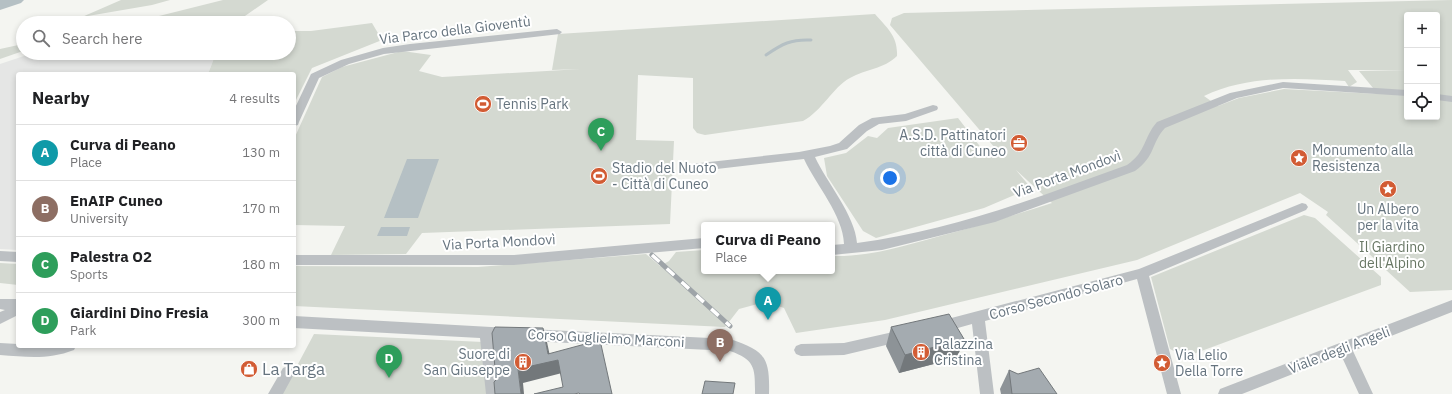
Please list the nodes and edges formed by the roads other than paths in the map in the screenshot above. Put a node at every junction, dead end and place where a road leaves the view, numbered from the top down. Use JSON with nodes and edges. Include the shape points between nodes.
{"nodes":[{"id":1,"x":557,"y":32,"type":"dead end"},
{"id":2,"x":1404,"y":94,"type":"edge"},
{"id":3,"x":1440,"y":97,"type":"edge"},
{"id":4,"x":1452,"y":99,"type":"edge"},
{"id":5,"x":934,"y":108,"type":"dead end"},
{"id":6,"x":296,"y":118,"type":"edge"},
{"id":7,"x":808,"y":155,"type":"junction"},
{"id":8,"x":691,"y":168,"type":"dead end"},
{"id":9,"x":1302,"y":208,"type":"dead end"},
{"id":10,"x":701,"y":243,"type":"edge"},
{"id":11,"x":851,"y":249,"type":"junction"},
{"id":12,"x":835,"y":250,"type":"edge"},
{"id":13,"x":0,"y":256,"type":"edge"},
{"id":14,"x":16,"y":257,"type":"edge"},
{"id":15,"x":296,"y":260,"type":"edge"},
{"id":16,"x":1142,"y":273,"type":"junction"},
{"id":17,"x":0,"y":304,"type":"edge"},
{"id":18,"x":16,"y":306,"type":"edge"},
{"id":19,"x":1452,"y":306,"type":"edge"},
{"id":20,"x":16,"y":308,"type":"edge"},
{"id":21,"x":0,"y":318,"type":"edge"},
{"id":22,"x":978,"y":318,"type":"junction"},
{"id":23,"x":296,"y":322,"type":"edge"},
{"id":24,"x":930,"y":330,"type":"edge"},
{"id":25,"x":487,"y":333,"type":"junction"},
{"id":26,"x":916,"y":333,"type":"edge"},
{"id":27,"x":1344,"y":347,"type":"junction"},
{"id":28,"x":64,"y":348,"type":"edge"},
{"id":29,"x":0,"y":349,"type":"edge"},
{"id":30,"x":801,"y":350,"type":"dead end"},
{"id":31,"x":288,"y":372,"type":"dead end"},
{"id":32,"x":274,"y":394,"type":"edge"},
{"id":33,"x":493,"y":394,"type":"edge"},
{"id":34,"x":762,"y":394,"type":"edge"},
{"id":35,"x":987,"y":394,"type":"edge"},
{"id":36,"x":1174,"y":394,"type":"edge"},
{"id":37,"x":1225,"y":394,"type":"edge"},
{"id":38,"x":1366,"y":394,"type":"edge"}],
"edges":[{"from":1,"to":6,"type":"street","name":"Via Parco della Gioventù","via":[[410,47],[383,51],[345,62],[315,76]]},
{"from":2,"to":11,"type":"street","name":"Via Porta Mondovì","via":[[1283,85],[1234,95],[1161,125],[1155,130],[1144,157],[1131,168],[995,217],[882,245]]},
{"from":3,"to":4,"type":"street"},
{"from":5,"to":7,"type":"street","via":[[876,121],[863,128],[843,146]]},
{"from":7,"to":8,"type":"street"},
{"from":7,"to":11,"type":"street","via":[[846,226]]},
{"from":9,"to":16,"type":"street","name":"Corso Secondo Solaro"},
{"from":10,"to":15,"type":"street","name":"Via Porta Mondovì","via":[[492,260]]},
{"from":11,"to":12,"type":"street","name":"Via Porta Mondovì"},
{"from":13,"to":14,"type":"street"},
{"from":16,"to":22,"type":"street","name":"Corso Secondo Solaro"},
{"from":16,"to":36,"type":"street"},
{"from":17,"to":18,"type":"street"},
{"from":19,"to":27,"type":"street","name":"Viale degli Angeli"},
{"from":20,"to":21,"type":"street"},
{"from":22,"to":24,"type":"street","name":"Corso Secondo Solaro"},
{"from":22,"to":35,"type":"street"},
{"from":23,"to":25,"type":"street","name":"Corso Guglielmo Marconi"},
{"from":25,"to":33,"type":"street"},
{"from":25,"to":34,"type":"street","name":"Corso Guglielmo Marconi","via":[[730,345],[748,350],[758,359],[763,370]]},
{"from":26,"to":30,"type":"street","via":[[844,349]]},
{"from":27,"to":37,"type":"street","name":"Viale degli Angeli"},
{"from":27,"to":38,"type":"street"},
{"from":28,"to":29,"type":"street","via":[[44,352]]},
{"from":31,"to":32,"type":"street"}]}
